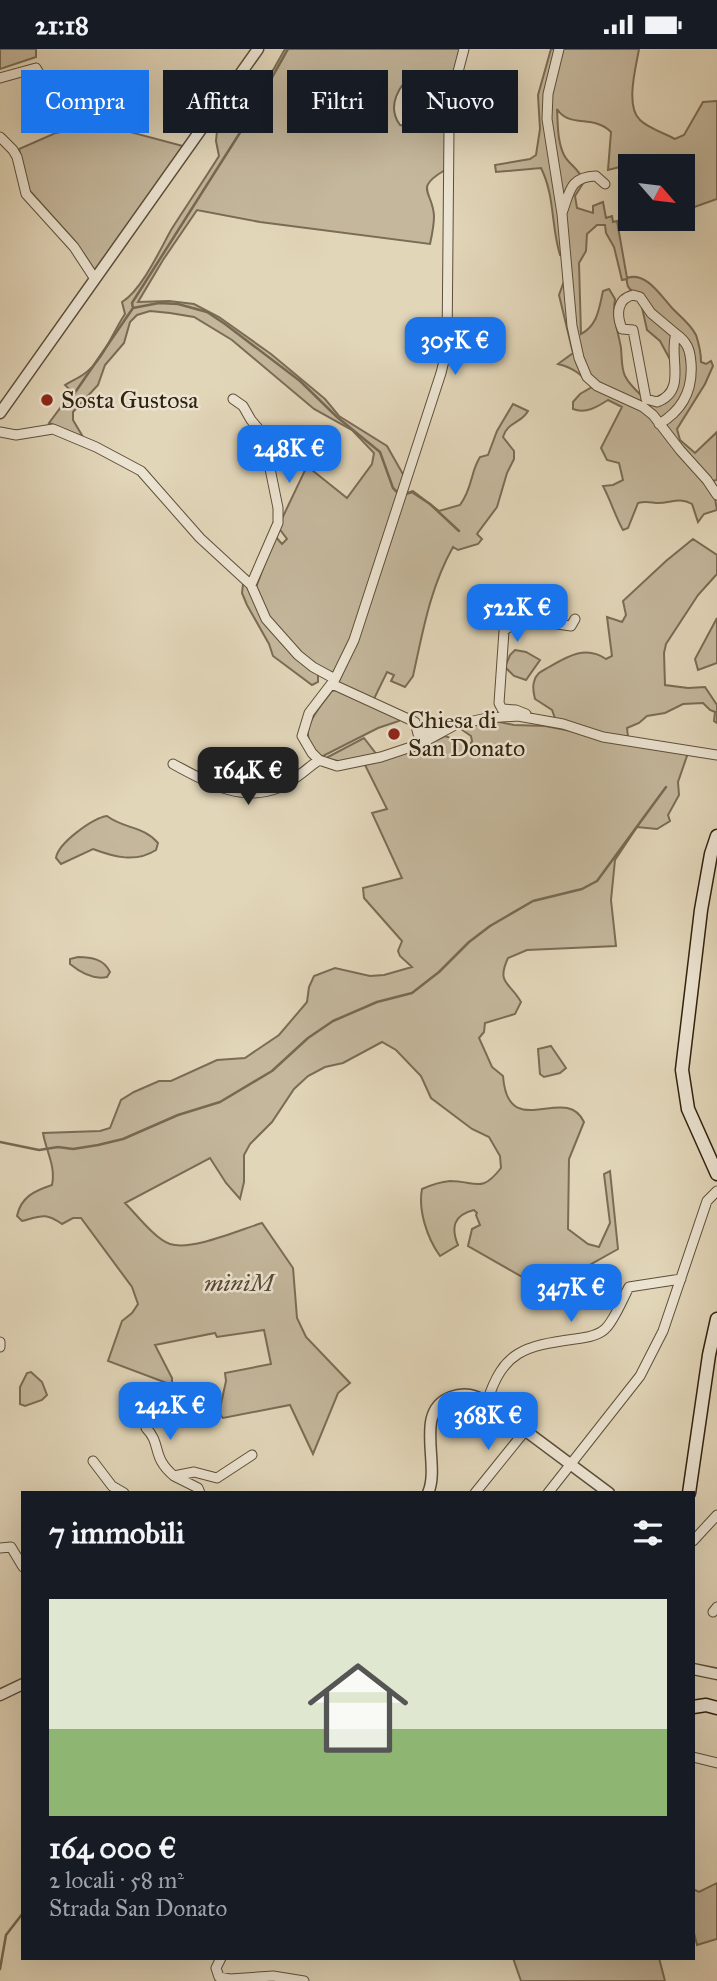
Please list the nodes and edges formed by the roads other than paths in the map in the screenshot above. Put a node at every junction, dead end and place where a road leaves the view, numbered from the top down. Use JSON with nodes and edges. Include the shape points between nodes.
{"nodes":[{"id":1,"x":258,"y":49,"type":"edge"},
{"id":2,"x":464,"y":49,"type":"edge"},
{"id":3,"x":559,"y":49,"type":"edge"},
{"id":4,"x":21,"y":72,"type":"edge"},
{"id":5,"x":0,"y":78,"type":"edge"},
{"id":6,"x":0,"y":137,"type":"edge"},
{"id":7,"x":606,"y":184,"type":"dead end"},
{"id":8,"x":562,"y":214,"type":"junction"},
{"id":9,"x":95,"y":279,"type":"junction"},
{"id":10,"x":676,"y":334,"type":"junction"},
{"id":11,"x":233,"y":399,"type":"dead end"},
{"id":12,"x":0,"y":413,"type":"edge"},
{"id":13,"x":659,"y":424,"type":"junction"},
{"id":14,"x":0,"y":432,"type":"edge"},
{"id":15,"x":717,"y":495,"type":"edge"},
{"id":16,"x":251,"y":585,"type":"junction"},
{"id":17,"x":575,"y":619,"type":"dead end"},
{"id":18,"x":333,"y":681,"type":"junction"},
{"id":19,"x":540,"y":720,"type":"junction"},
{"id":20,"x":443,"y":732,"type":"junction"},
{"id":21,"x":717,"y":755,"type":"edge"},
{"id":22,"x":319,"y":760,"type":"junction"},
{"id":23,"x":173,"y":764,"type":"dead end"},
{"id":24,"x":717,"y":836,"type":"edge"},
{"id":25,"x":717,"y":1174,"type":"edge"},
{"id":26,"x":717,"y":1191,"type":"edge"},
{"id":27,"x":681,"y":1279,"type":"junction"},
{"id":28,"x":717,"y":1319,"type":"edge"},
{"id":29,"x":487,"y":1402,"type":"junction"},
{"id":30,"x":146,"y":1428,"type":"dead end"},
{"id":31,"x":525,"y":1431,"type":"junction"},
{"id":32,"x":252,"y":1455,"type":"dead end"},
{"id":33,"x":93,"y":1461,"type":"dead end"},
{"id":34,"x":569,"y":1464,"type":"junction"},
{"id":35,"x":174,"y":1476,"type":"junction"},
{"id":36,"x":121,"y":1491,"type":"edge"},
{"id":37,"x":199,"y":1491,"type":"edge"},
{"id":38,"x":429,"y":1491,"type":"edge"},
{"id":39,"x":477,"y":1491,"type":"edge"},
{"id":40,"x":549,"y":1491,"type":"edge"},
{"id":41,"x":605,"y":1491,"type":"edge"},
{"id":42,"x":689,"y":1491,"type":"edge"},
{"id":43,"x":717,"y":1515,"type":"edge"},
{"id":44,"x":695,"y":1539,"type":"edge"},
{"id":45,"x":0,"y":1548,"type":"edge"},
{"id":46,"x":21,"y":1563,"type":"edge"},
{"id":47,"x":695,"y":1669,"type":"edge"},
{"id":48,"x":717,"y":1674,"type":"edge"},
{"id":49,"x":21,"y":1685,"type":"edge"},
{"id":50,"x":0,"y":1695,"type":"edge"},
{"id":51,"x":695,"y":1707,"type":"edge"},
{"id":52,"x":717,"y":1708,"type":"edge"},
{"id":53,"x":695,"y":1758,"type":"edge"},
{"id":54,"x":717,"y":1763,"type":"edge"},
{"id":55,"x":220,"y":1960,"type":"edge"},
{"id":56,"x":304,"y":1981,"type":"edge"}],
"edges":[{"from":1,"to":9,"type":"street"},
{"from":2,"to":18,"type":"street","via":[[450,102],[447,349],[354,640]]},
{"from":3,"to":8,"type":"street","via":[[547,114]]},
{"from":4,"to":5,"type":"street"},
{"from":6,"to":9,"type":"street","via":[[17,157],[26,194],[74,247]]},
{"from":7,"to":8,"type":"street","via":[[596,176],[573,184]]},
{"from":8,"to":13,"type":"street","via":[[572,326],[584,370],[597,386],[643,407]]},
{"from":9,"to":12,"type":"street"},
{"from":10,"to":10,"type":"street","via":[[672,391],[664,400],[650,401],[633,330],[622,329],[620,323],[622,300],[640,297]]},
{"from":10,"to":13,"type":"street","via":[[687,344],[691,382],[677,411]]},
{"from":11,"to":16,"type":"street","via":[[263,434],[278,508],[278,523]]},
{"from":13,"to":15,"type":"street"},
{"from":14,"to":16,"type":"street","via":[[16,435],[53,429],[141,471],[200,538]]},
{"from":16,"to":18,"type":"street","via":[[266,619],[298,655]]},
{"from":17,"to":19,"type":"street","via":[[571,626],[516,624],[504,631],[499,703],[502,709]]},
{"from":18,"to":20,"type":"street","via":[[415,722],[418,734]]},
{"from":18,"to":22,"type":"street","via":[[309,713],[302,736]]},
{"from":19,"to":20,"type":"street","via":[[487,718]]},
{"from":19,"to":21,"type":"street","via":[[603,737]]},
{"from":20,"to":22,"type":"street","via":[[381,757],[337,766]]},
{"from":22,"to":23,"type":"street","via":[[278,788],[238,793]]},
{"from":24,"to":25,"type":"main road","via":[[701,910],[682,1070],[688,1109]]},
{"from":26,"to":27,"type":"street","via":[[707,1201]]},
{"from":27,"to":29,"type":"street","via":[[629,1287],[605,1330],[518,1354],[504,1364]]},
{"from":27,"to":34,"type":"street","via":[[663,1331],[640,1376]]},
{"from":28,"to":42,"type":"main road"},
{"from":29,"to":31,"type":"street"},
{"from":29,"to":38,"type":"street","via":[[461,1393],[444,1399],[434,1411]]},
{"from":30,"to":35,"type":"street","via":[[153,1434],[164,1468]]},
{"from":31,"to":34,"type":"street"},
{"from":31,"to":39,"type":"street"},
{"from":32,"to":35,"type":"street","via":[[218,1478],[194,1472]]},
{"from":33,"to":36,"type":"street"},
{"from":34,"to":40,"type":"street"},
{"from":34,"to":41,"type":"street"},
{"from":35,"to":37,"type":"street"},
{"from":43,"to":44,"type":"street"},
{"from":45,"to":46,"type":"street","via":[[11,1547]]},
{"from":47,"to":48,"type":"street"},
{"from":49,"to":50,"type":"street"},
{"from":51,"to":52,"type":"main road"},
{"from":53,"to":54,"type":"street"},
{"from":55,"to":56,"type":"street","via":[[216,1968],[219,1977],[273,1976]]}]}
